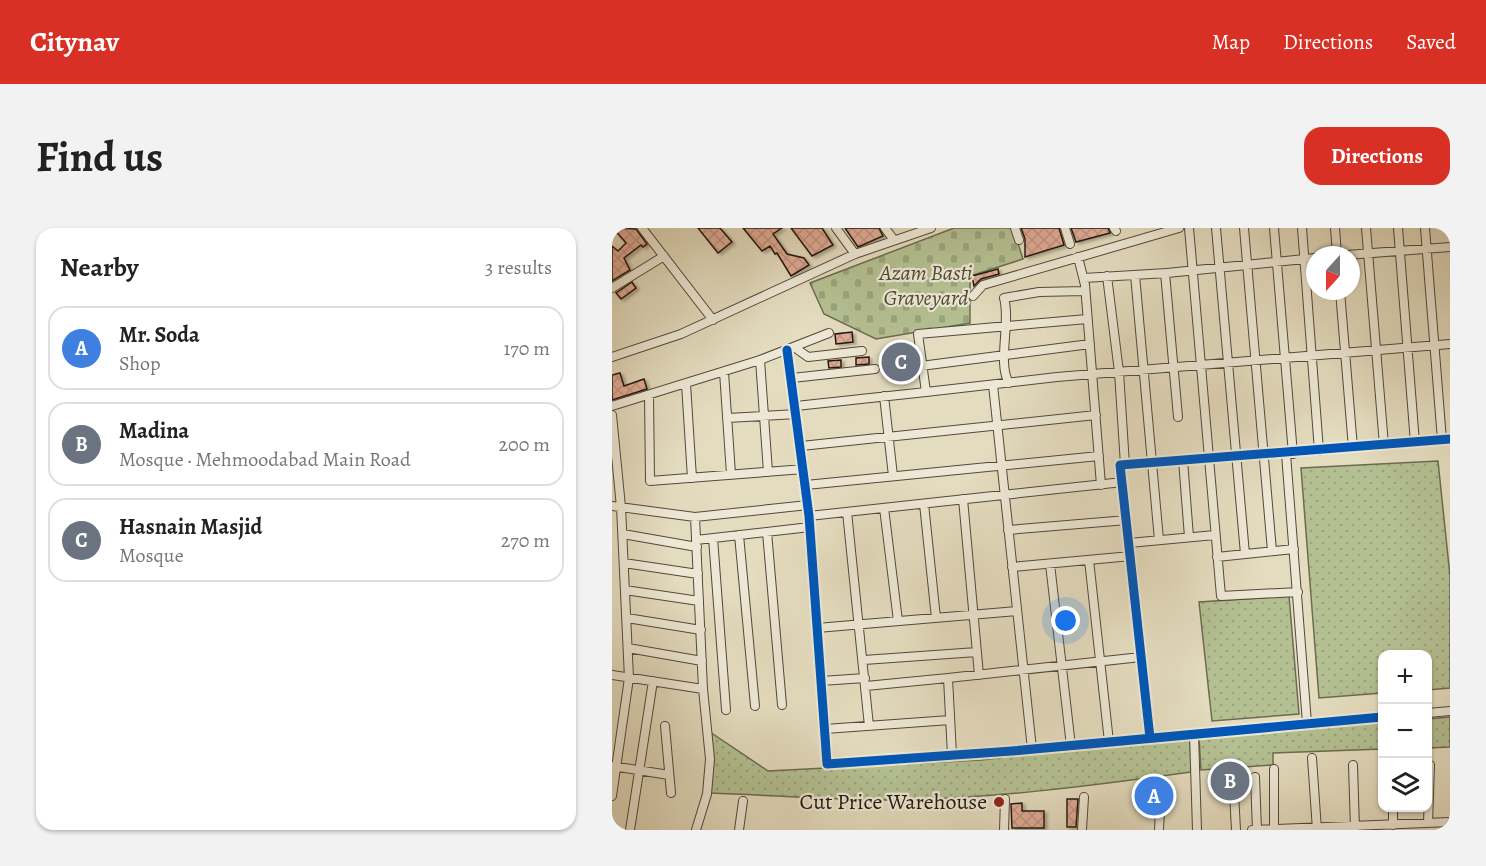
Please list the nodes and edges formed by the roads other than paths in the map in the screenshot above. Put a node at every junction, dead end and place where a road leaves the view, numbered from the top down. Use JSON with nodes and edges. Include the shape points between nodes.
{"nodes":[{"id":1,"x":642,"y":228,"type":"edge"},
{"id":2,"x":836,"y":228,"type":"edge"},
{"id":3,"x":885,"y":228,"type":"edge"},
{"id":4,"x":931,"y":228,"type":"edge"},
{"id":5,"x":1015,"y":228,"type":"edge"},
{"id":6,"x":1065,"y":228,"type":"edge"},
{"id":7,"x":1179,"y":228,"type":"edge"},
{"id":8,"x":1189,"y":228,"type":"edge"},
{"id":9,"x":1216,"y":228,"type":"edge"},
{"id":10,"x":1244,"y":228,"type":"edge"},
{"id":11,"x":1274,"y":228,"type":"edge"},
{"id":12,"x":1302,"y":228,"type":"edge"},
{"id":13,"x":1335,"y":228,"type":"edge"},
{"id":14,"x":1365,"y":228,"type":"edge"},
{"id":15,"x":1398,"y":228,"type":"edge"},
{"id":16,"x":1425,"y":228,"type":"edge"},
{"id":17,"x":894,"y":240,"type":"junction"},
{"id":18,"x":1019,"y":240,"type":"dead end"},
{"id":19,"x":1070,"y":244,"type":"dead end"},
{"id":20,"x":1336,"y":246,"type":"edge"},
{"id":21,"x":1450,"y":247,"type":"edge"},
{"id":22,"x":1427,"y":249,"type":"junction"},
{"id":23,"x":1400,"y":251,"type":"junction"},
{"id":24,"x":1368,"y":253,"type":"junction"},
{"id":25,"x":855,"y":254,"type":"junction"},
{"id":26,"x":1360,"y":254,"type":"edge"},
{"id":27,"x":664,"y":255,"type":"junction"},
{"id":28,"x":1078,"y":257,"type":"junction"},
{"id":29,"x":1305,"y":259,"type":"junction"},
{"id":30,"x":1277,"y":262,"type":"junction"},
{"id":31,"x":1248,"y":265,"type":"junction"},
{"id":32,"x":1220,"y":268,"type":"junction"},
{"id":33,"x":1193,"y":271,"type":"junction"},
{"id":34,"x":1165,"y":273,"type":"junction"},
{"id":35,"x":1135,"y":275,"type":"junction"},
{"id":36,"x":1107,"y":276,"type":"junction"},
{"id":37,"x":1084,"y":278,"type":"junction"},
{"id":38,"x":612,"y":288,"type":"edge"},
{"id":39,"x":1085,"y":291,"type":"junction"},
{"id":40,"x":973,"y":296,"type":"dead end"},
{"id":41,"x":1341,"y":300,"type":"edge"},
{"id":42,"x":1087,"y":319,"type":"junction"},
{"id":43,"x":713,"y":320,"type":"junction"},
{"id":44,"x":1006,"y":326,"type":"junction"},
{"id":45,"x":829,"y":333,"type":"dead end"},
{"id":46,"x":1090,"y":344,"type":"junction"},
{"id":47,"x":1450,"y":344,"type":"edge"},
{"id":48,"x":1435,"y":345,"type":"junction"},
{"id":49,"x":791,"y":348,"type":"junction"},
{"id":50,"x":1408,"y":348,"type":"junction"},
{"id":51,"x":1376,"y":350,"type":"junction"},
{"id":52,"x":862,"y":351,"type":"dead end"},
{"id":53,"x":1346,"y":353,"type":"junction"},
{"id":54,"x":1005,"y":354,"type":"junction"},
{"id":55,"x":1312,"y":356,"type":"junction"},
{"id":56,"x":612,"y":357,"type":"edge"},
{"id":57,"x":1285,"y":358,"type":"junction"},
{"id":58,"x":760,"y":360,"type":"junction"},
{"id":59,"x":1257,"y":360,"type":"junction"},
{"id":60,"x":1228,"y":363,"type":"junction"},
{"id":61,"x":1201,"y":365,"type":"junction"},
{"id":62,"x":921,"y":366,"type":"junction"},
{"id":63,"x":1173,"y":367,"type":"junction"},
{"id":64,"x":875,"y":369,"type":"dead end"},
{"id":65,"x":1145,"y":370,"type":"junction"},
{"id":66,"x":724,"y":372,"type":"junction"},
{"id":67,"x":1119,"y":372,"type":"junction"},
{"id":68,"x":1093,"y":374,"type":"junction"},
{"id":69,"x":792,"y":378,"type":"junction"},
{"id":70,"x":1009,"y":383,"type":"junction"},
{"id":71,"x":686,"y":384,"type":"junction"},
{"id":72,"x":993,"y":385,"type":"junction"},
{"id":73,"x":926,"y":392,"type":"junction"},
{"id":74,"x":649,"y":396,"type":"junction"},
{"id":75,"x":884,"y":396,"type":"junction"},
{"id":76,"x":612,"y":406,"type":"edge"},
{"id":77,"x":797,"y":410,"type":"junction"},
{"id":78,"x":612,"y":415,"type":"edge"},
{"id":79,"x":764,"y":415,"type":"junction"},
{"id":80,"x":1096,"y":415,"type":"junction"},
{"id":81,"x":1178,"y":417,"type":"dead end"},
{"id":82,"x":728,"y":418,"type":"junction"},
{"id":83,"x":997,"y":425,"type":"junction"},
{"id":84,"x":888,"y":437,"type":"junction"},
{"id":85,"x":1446,"y":440,"type":"edge"},
{"id":86,"x":1415,"y":443,"type":"junction"},
{"id":87,"x":801,"y":446,"type":"junction"},
{"id":88,"x":1384,"y":446,"type":"junction"},
{"id":89,"x":1353,"y":448,"type":"junction"},
{"id":90,"x":614,"y":449,"type":"edge"},
{"id":91,"x":1319,"y":452,"type":"junction"},
{"id":92,"x":1266,"y":453,"type":"junction"},
{"id":93,"x":1289,"y":454,"type":"junction"},
{"id":94,"x":1099,"y":456,"type":"junction"},
{"id":95,"x":1237,"y":456,"type":"junction"},
{"id":96,"x":1209,"y":458,"type":"junction"},
{"id":97,"x":1183,"y":460,"type":"junction"},
{"id":98,"x":1153,"y":462,"type":"junction"},
{"id":99,"x":1001,"y":465,"type":"junction"},
{"id":100,"x":1125,"y":465,"type":"junction"},
{"id":101,"x":804,"y":469,"type":"junction"},
{"id":102,"x":768,"y":472,"type":"junction"},
{"id":103,"x":615,"y":474,"type":"edge"},
{"id":104,"x":731,"y":474,"type":"junction"},
{"id":105,"x":893,"y":476,"type":"junction"},
{"id":106,"x":692,"y":478,"type":"junction"},
{"id":107,"x":1123,"y":482,"type":"junction"},
{"id":108,"x":806,"y":485,"type":"junction"},
{"id":109,"x":1101,"y":485,"type":"junction"},
{"id":110,"x":1004,"y":495,"type":"junction"},
{"id":111,"x":963,"y":499,"type":"junction"},
{"id":112,"x":924,"y":504,"type":"junction"},
{"id":113,"x":808,"y":505,"type":"junction"},
{"id":114,"x":612,"y":506,"type":"edge"},
{"id":115,"x":621,"y":507,"type":"junction"},
{"id":116,"x":884,"y":508,"type":"junction"},
{"id":117,"x":847,"y":512,"type":"junction"},
{"id":118,"x":809,"y":516,"type":"junction"},
{"id":119,"x":695,"y":517,"type":"junction"},
{"id":120,"x":1127,"y":520,"type":"junction"},
{"id":121,"x":810,"y":527,"type":"junction"},
{"id":122,"x":1008,"y":531,"type":"junction"},
{"id":123,"x":766,"y":532,"type":"junction"},
{"id":124,"x":623,"y":534,"type":"junction"},
{"id":125,"x":739,"y":535,"type":"junction"},
{"id":126,"x":1215,"y":535,"type":"junction"},
{"id":127,"x":1190,"y":537,"type":"junction"},
{"id":128,"x":713,"y":538,"type":"junction"},
{"id":129,"x":1159,"y":540,"type":"junction"},
{"id":130,"x":696,"y":543,"type":"junction"},
{"id":131,"x":1129,"y":543,"type":"junction"},
{"id":132,"x":1294,"y":549,"type":"junction"},
{"id":133,"x":1272,"y":551,"type":"junction"},
{"id":134,"x":1245,"y":554,"type":"junction"},
{"id":135,"x":1131,"y":556,"type":"junction"},
{"id":136,"x":1217,"y":556,"type":"junction"},
{"id":137,"x":1089,"y":560,"type":"junction"},
{"id":138,"x":624,"y":563,"type":"junction"},
{"id":139,"x":1050,"y":564,"type":"junction"},
{"id":140,"x":1012,"y":567,"type":"junction"},
{"id":141,"x":698,"y":574,"type":"junction"},
{"id":142,"x":625,"y":590,"type":"junction"},
{"id":143,"x":1298,"y":592,"type":"junction"},
{"id":144,"x":699,"y":602,"type":"junction"},
{"id":145,"x":1017,"y":611,"type":"junction"},
{"id":146,"x":974,"y":614,"type":"junction"},
{"id":147,"x":627,"y":618,"type":"junction"},
{"id":148,"x":936,"y":618,"type":"junction"},
{"id":149,"x":898,"y":621,"type":"junction"},
{"id":150,"x":861,"y":624,"type":"junction"},
{"id":151,"x":818,"y":628,"type":"junction"},
{"id":152,"x":701,"y":630,"type":"junction"},
{"id":153,"x":628,"y":648,"type":"junction"},
{"id":154,"x":977,"y":652,"type":"junction"},
{"id":155,"x":1141,"y":657,"type":"junction"},
{"id":156,"x":864,"y":660,"type":"junction"},
{"id":157,"x":702,"y":661,"type":"junction"},
{"id":158,"x":1100,"y":661,"type":"junction"},
{"id":159,"x":1062,"y":666,"type":"junction"},
{"id":160,"x":1024,"y":670,"type":"junction"},
{"id":161,"x":612,"y":675,"type":"edge"},
{"id":162,"x":980,"y":675,"type":"junction"},
{"id":163,"x":629,"y":678,"type":"junction"},
{"id":164,"x":948,"y":678,"type":"junction"},
{"id":165,"x":653,"y":681,"type":"junction"},
{"id":166,"x":821,"y":681,"type":"junction"},
{"id":167,"x":866,"y":682,"type":"junction"},
{"id":168,"x":703,"y":689,"type":"junction"},
{"id":169,"x":782,"y":705,"type":"dead end"},
{"id":170,"x":755,"y":706,"type":"dead end"},
{"id":171,"x":726,"y":710,"type":"dead end"},
{"id":172,"x":1450,"y":711,"type":"edge"},
{"id":173,"x":1432,"y":713,"type":"edge"},
{"id":174,"x":1378,"y":717,"type":"edge"},
{"id":175,"x":950,"y":720,"type":"junction"},
{"id":176,"x":1307,"y":723,"type":"junction"},
{"id":177,"x":665,"y":726,"type":"dead end"},
{"id":178,"x":869,"y":726,"type":"junction"},
{"id":179,"x":825,"y":729,"type":"junction"},
{"id":180,"x":1194,"y":734,"type":"junction"},
{"id":181,"x":1150,"y":738,"type":"junction"},
{"id":182,"x":1109,"y":742,"type":"junction"},
{"id":183,"x":1071,"y":746,"type":"junction"},
{"id":184,"x":1032,"y":749,"type":"junction"},
{"id":185,"x":952,"y":756,"type":"junction"},
{"id":186,"x":1312,"y":758,"type":"dead end"},
{"id":187,"x":1353,"y":765,"type":"dead end"},
{"id":188,"x":614,"y":766,"type":"edge"},
{"id":189,"x":1274,"y":769,"type":"dead end"},
{"id":190,"x":639,"y":770,"type":"junction"},
{"id":191,"x":669,"y":775,"type":"junction"},
{"id":192,"x":1255,"y":777,"type":"dead end"},
{"id":193,"x":1161,"y":788,"type":"dead end"},
{"id":194,"x":671,"y":793,"type":"dead end"},
{"id":195,"x":1234,"y":793,"type":"dead end"},
{"id":196,"x":612,"y":796,"type":"edge"},
{"id":197,"x":1084,"y":797,"type":"dead end"},
{"id":198,"x":1005,"y":799,"type":"dead end"},
{"id":199,"x":743,"y":801,"type":"dead end"},
{"id":200,"x":1428,"y":812,"type":"edge"},
{"id":201,"x":1450,"y":822,"type":"edge"},
{"id":202,"x":1428,"y":823,"type":"junction"},
{"id":203,"x":1390,"y":826,"type":"edge"},
{"id":204,"x":1439,"y":826,"type":"edge"},
{"id":205,"x":1409,"y":827,"type":"edge"},
{"id":206,"x":1355,"y":828,"type":"edge"},
{"id":207,"x":1317,"y":829,"type":"edge"},
{"id":208,"x":630,"y":830,"type":"edge"},
{"id":209,"x":696,"y":830,"type":"edge"},
{"id":210,"x":740,"y":830,"type":"edge"},
{"id":211,"x":1004,"y":830,"type":"edge"},
{"id":212,"x":1083,"y":830,"type":"edge"},
{"id":213,"x":1160,"y":830,"type":"edge"},
{"id":214,"x":1197,"y":830,"type":"edge"},
{"id":215,"x":1236,"y":830,"type":"edge"},
{"id":216,"x":1252,"y":830,"type":"edge"},
{"id":217,"x":1257,"y":830,"type":"edge"},
{"id":218,"x":1274,"y":830,"type":"edge"}],
"edges":[{"from":1,"to":27,"type":"street"},
{"from":2,"to":25,"type":"street"},
{"from":3,"to":17,"type":"street"},
{"from":4,"to":17,"type":"street"},
{"from":5,"to":18,"type":"street"},
{"from":6,"to":19,"type":"street"},
{"from":7,"to":28,"type":"street"},
{"from":8,"to":33,"type":"street"},
{"from":9,"to":32,"type":"street"},
{"from":10,"to":31,"type":"street"},
{"from":11,"to":30,"type":"street"},
{"from":12,"to":29,"type":"street"},
{"from":13,"to":20,"type":"street"},
{"from":14,"to":24,"type":"street"},
{"from":15,"to":23,"type":"street"},
{"from":16,"to":22,"type":"street"},
{"from":17,"to":25,"type":"street"},
{"from":21,"to":22,"type":"street"},
{"from":22,"to":23,"type":"street"},
{"from":22,"to":48,"type":"street"},
{"from":23,"to":24,"type":"street"},
{"from":23,"to":50,"type":"street"},
{"from":24,"to":26,"type":"street"},
{"from":24,"to":51,"type":"street"},
{"from":25,"to":43,"type":"street"},
{"from":27,"to":38,"type":"street"},
{"from":27,"to":43,"type":"street"},
{"from":28,"to":37,"type":"street"},
{"from":28,"to":40,"type":"street","via":[[982,285]]},
{"from":29,"to":30,"type":"street"},
{"from":29,"to":55,"type":"street"},
{"from":30,"to":31,"type":"street"},
{"from":30,"to":57,"type":"street"},
{"from":31,"to":32,"type":"street"},
{"from":31,"to":59,"type":"street"},
{"from":32,"to":33,"type":"street"},
{"from":32,"to":60,"type":"street"},
{"from":33,"to":34,"type":"street"},
{"from":33,"to":61,"type":"street"},
{"from":34,"to":35,"type":"street"},
{"from":34,"to":63,"type":"street"},
{"from":35,"to":36,"type":"street"},
{"from":35,"to":65,"type":"street"},
{"from":36,"to":37,"type":"street"},
{"from":36,"to":67,"type":"street"},
{"from":37,"to":39,"type":"street"},
{"from":39,"to":42,"type":"street"},
{"from":39,"to":44,"type":"street","via":[[1039,292],[1005,298]]},
{"from":41,"to":53,"type":"street"},
{"from":42,"to":44,"type":"street"},
{"from":42,"to":46,"type":"street"},
{"from":43,"to":56,"type":"street"},
{"from":44,"to":54,"type":"street"},
{"from":44,"to":62,"type":"street","via":[[918,334]]},
{"from":45,"to":49,"type":"street"},
{"from":46,"to":54,"type":"street"},
{"from":46,"to":68,"type":"street"},
{"from":47,"to":48,"type":"street"},
{"from":48,"to":50,"type":"street"},
{"from":48,"to":85,"type":"street"},
{"from":49,"to":52,"type":"street","via":[[808,357]]},
{"from":49,"to":58,"type":"street"},
{"from":49,"to":69,"type":"street"},
{"from":50,"to":51,"type":"street"},
{"from":50,"to":86,"type":"street"},
{"from":51,"to":53,"type":"street"},
{"from":51,"to":88,"type":"street"},
{"from":53,"to":55,"type":"street"},
{"from":53,"to":89,"type":"street"},
{"from":54,"to":62,"type":"street"},
{"from":54,"to":70,"type":"street"},
{"from":55,"to":57,"type":"street"},
{"from":55,"to":91,"type":"street"},
{"from":57,"to":59,"type":"street"},
{"from":57,"to":93,"type":"street"},
{"from":58,"to":66,"type":"street"},
{"from":58,"to":79,"type":"street"},
{"from":59,"to":60,"type":"street"},
{"from":59,"to":92,"type":"street"},
{"from":60,"to":61,"type":"street"},
{"from":60,"to":95,"type":"street"},
{"from":61,"to":63,"type":"street"},
{"from":61,"to":96,"type":"street"},
{"from":62,"to":73,"type":"street"},
{"from":63,"to":65,"type":"street"},
{"from":63,"to":81,"type":"street"},
{"from":64,"to":69,"type":"street"},
{"from":65,"to":67,"type":"street"},
{"from":65,"to":98,"type":"street"},
{"from":66,"to":71,"type":"street"},
{"from":66,"to":82,"type":"street"},
{"from":67,"to":68,"type":"street"},
{"from":67,"to":100,"type":"street"},
{"from":68,"to":70,"type":"street"},
{"from":68,"to":80,"type":"street"},
{"from":69,"to":77,"type":"street"},
{"from":70,"to":72,"type":"street"},
{"from":71,"to":74,"type":"street"},
{"from":71,"to":106,"type":"street"},
{"from":72,"to":73,"type":"street"},
{"from":72,"to":83,"type":"street"},
{"from":73,"to":75,"type":"street"},
{"from":74,"to":76,"type":"street"},
{"from":74,"to":106,"type":"street","via":[[650,481]]},
{"from":75,"to":77,"type":"street"},
{"from":75,"to":84,"type":"street"},
{"from":77,"to":79,"type":"street"},
{"from":77,"to":87,"type":"street"},
{"from":78,"to":90,"type":"street"},
{"from":79,"to":82,"type":"street"},
{"from":79,"to":102,"type":"street"},
{"from":80,"to":83,"type":"street"},
{"from":80,"to":94,"type":"street"},
{"from":82,"to":104,"type":"street"},
{"from":83,"to":84,"type":"street"},
{"from":83,"to":99,"type":"street"},
{"from":84,"to":87,"type":"street"},
{"from":84,"to":105,"type":"street"},
{"from":85,"to":86,"type":"street"},
{"from":86,"to":88,"type":"street"},
{"from":87,"to":101,"type":"street"},
{"from":88,"to":89,"type":"street"},
{"from":89,"to":91,"type":"street"},
{"from":90,"to":103,"type":"street"},
{"from":91,"to":93,"type":"street"},
{"from":92,"to":93,"type":"street"},
{"from":92,"to":95,"type":"street"},
{"from":92,"to":133,"type":"street"},
{"from":93,"to":132,"type":"street"},
{"from":94,"to":99,"type":"street"},
{"from":94,"to":109,"type":"street"},
{"from":95,"to":96,"type":"street"},
{"from":95,"to":134,"type":"street"},
{"from":96,"to":97,"type":"street"},
{"from":96,"to":126,"type":"street"},
{"from":97,"to":98,"type":"street"},
{"from":97,"to":127,"type":"street"},
{"from":98,"to":100,"type":"street"},
{"from":98,"to":129,"type":"street"},
{"from":99,"to":105,"type":"street"},
{"from":99,"to":110,"type":"street"},
{"from":100,"to":107,"type":"street","via":[[1120,465]]},
{"from":101,"to":102,"type":"street"},
{"from":101,"to":108,"type":"street"},
{"from":102,"to":104,"type":"street"},
{"from":103,"to":115,"type":"street"},
{"from":104,"to":106,"type":"street"},
{"from":105,"to":108,"type":"street"},
{"from":107,"to":109,"type":"street"},
{"from":107,"to":120,"type":"street"},
{"from":108,"to":113,"type":"street"},
{"from":109,"to":110,"type":"street"},
{"from":110,"to":111,"type":"street"},
{"from":110,"to":122,"type":"street"},
{"from":111,"to":112,"type":"street"},
{"from":111,"to":146,"type":"street"},
{"from":112,"to":116,"type":"street"},
{"from":112,"to":148,"type":"street"},
{"from":113,"to":118,"type":"street"},
{"from":113,"to":119,"type":"street"},
{"from":114,"to":115,"type":"street"},
{"from":115,"to":119,"type":"street"},
{"from":115,"to":124,"type":"street"},
{"from":116,"to":117,"type":"street"},
{"from":116,"to":149,"type":"street"},
{"from":117,"to":118,"type":"street"},
{"from":117,"to":150,"type":"street"},
{"from":118,"to":121,"type":"street"},
{"from":119,"to":130,"type":"street"},
{"from":120,"to":122,"type":"street"},
{"from":120,"to":131,"type":"street"},
{"from":121,"to":123,"type":"street"},
{"from":121,"to":151,"type":"street"},
{"from":122,"to":140,"type":"street"},
{"from":123,"to":125,"type":"street"},
{"from":123,"to":169,"type":"street"},
{"from":124,"to":130,"type":"street"},
{"from":124,"to":138,"type":"street"},
{"from":125,"to":128,"type":"street"},
{"from":125,"to":170,"type":"street"},
{"from":126,"to":127,"type":"street"},
{"from":126,"to":136,"type":"street"},
{"from":127,"to":129,"type":"street"},
{"from":128,"to":130,"type":"street"},
{"from":128,"to":171,"type":"street"},
{"from":129,"to":131,"type":"street"},
{"from":130,"to":141,"type":"street"},
{"from":131,"to":135,"type":"street"},
{"from":132,"to":133,"type":"street"},
{"from":132,"to":143,"type":"street"},
{"from":133,"to":134,"type":"street"},
{"from":134,"to":136,"type":"street"},
{"from":135,"to":137,"type":"street"},
{"from":135,"to":155,"type":"street"},
{"from":136,"to":143,"type":"street","via":[[1221,596]]},
{"from":137,"to":139,"type":"street"},
{"from":137,"to":158,"type":"street"},
{"from":138,"to":141,"type":"street"},
{"from":138,"to":142,"type":"street"},
{"from":139,"to":140,"type":"street"},
{"from":139,"to":159,"type":"street"},
{"from":140,"to":145,"type":"street"},
{"from":141,"to":144,"type":"street"},
{"from":142,"to":144,"type":"street"},
{"from":142,"to":147,"type":"street"},
{"from":143,"to":176,"type":"street"},
{"from":144,"to":152,"type":"street"},
{"from":145,"to":146,"type":"street"},
{"from":145,"to":160,"type":"street"},
{"from":146,"to":148,"type":"street"},
{"from":146,"to":154,"type":"street"},
{"from":147,"to":152,"type":"street"},
{"from":147,"to":153,"type":"street"},
{"from":148,"to":149,"type":"street"},
{"from":149,"to":150,"type":"street"},
{"from":150,"to":151,"type":"street"},
{"from":150,"to":156,"type":"street"},
{"from":151,"to":166,"type":"street"},
{"from":152,"to":157,"type":"street"},
{"from":153,"to":157,"type":"street"},
{"from":153,"to":163,"type":"street"},
{"from":154,"to":156,"type":"street"},
{"from":154,"to":162,"type":"street"},
{"from":155,"to":158,"type":"street"},
{"from":155,"to":181,"type":"street"},
{"from":156,"to":167,"type":"street"},
{"from":157,"to":168,"type":"street"},
{"from":158,"to":159,"type":"street"},
{"from":158,"to":182,"type":"street"},
{"from":159,"to":160,"type":"street"},
{"from":159,"to":183,"type":"street"},
{"from":160,"to":162,"type":"street"},
{"from":160,"to":184,"type":"street"},
{"from":161,"to":163,"type":"street"},
{"from":162,"to":164,"type":"street"},
{"from":163,"to":165,"type":"street"},
{"from":163,"to":188,"type":"street"},
{"from":164,"to":167,"type":"street"},
{"from":164,"to":175,"type":"street"},
{"from":165,"to":168,"type":"street"},
{"from":165,"to":190,"type":"street"},
{"from":166,"to":167,"type":"street"},
{"from":166,"to":179,"type":"street"},
{"from":167,"to":178,"type":"street"},
{"from":168,"to":209,"type":"street","via":[[710,759],[707,794]]},
{"from":172,"to":173,"type":"street"},
{"from":174,"to":176,"type":"street"},
{"from":175,"to":178,"type":"street"},
{"from":175,"to":185,"type":"street"},
{"from":176,"to":180,"type":"street"},
{"from":177,"to":191,"type":"street"},
{"from":178,"to":179,"type":"street"},
{"from":179,"to":185,"type":"street","via":[[827,765]]},
{"from":180,"to":181,"type":"street"},
{"from":180,"to":214,"type":"street"},
{"from":181,"to":182,"type":"street"},
{"from":182,"to":183,"type":"street"},
{"from":183,"to":184,"type":"street"},
{"from":184,"to":185,"type":"street"},
{"from":186,"to":207,"type":"street"},
{"from":187,"to":206,"type":"street"},
{"from":188,"to":190,"type":"street"},
{"from":188,"to":196,"type":"street"},
{"from":189,"to":218,"type":"street"},
{"from":190,"to":191,"type":"street"},
{"from":190,"to":208,"type":"street"},
{"from":191,"to":194,"type":"street"},
{"from":192,"to":217,"type":"street"},
{"from":193,"to":213,"type":"street"},
{"from":195,"to":215,"type":"street"},
{"from":197,"to":212,"type":"street"},
{"from":198,"to":211,"type":"street"},
{"from":199,"to":210,"type":"street"},
{"from":200,"to":202,"type":"street"},
{"from":201,"to":204,"type":"street"},
{"from":202,"to":204,"type":"street"},
{"from":202,"to":205,"type":"street"},
{"from":203,"to":205,"type":"street"},
{"from":203,"to":206,"type":"street"},
{"from":206,"to":207,"type":"street"},
{"from":207,"to":218,"type":"street"},
{"from":216,"to":217,"type":"street"},
{"from":217,"to":218,"type":"street"}]}
